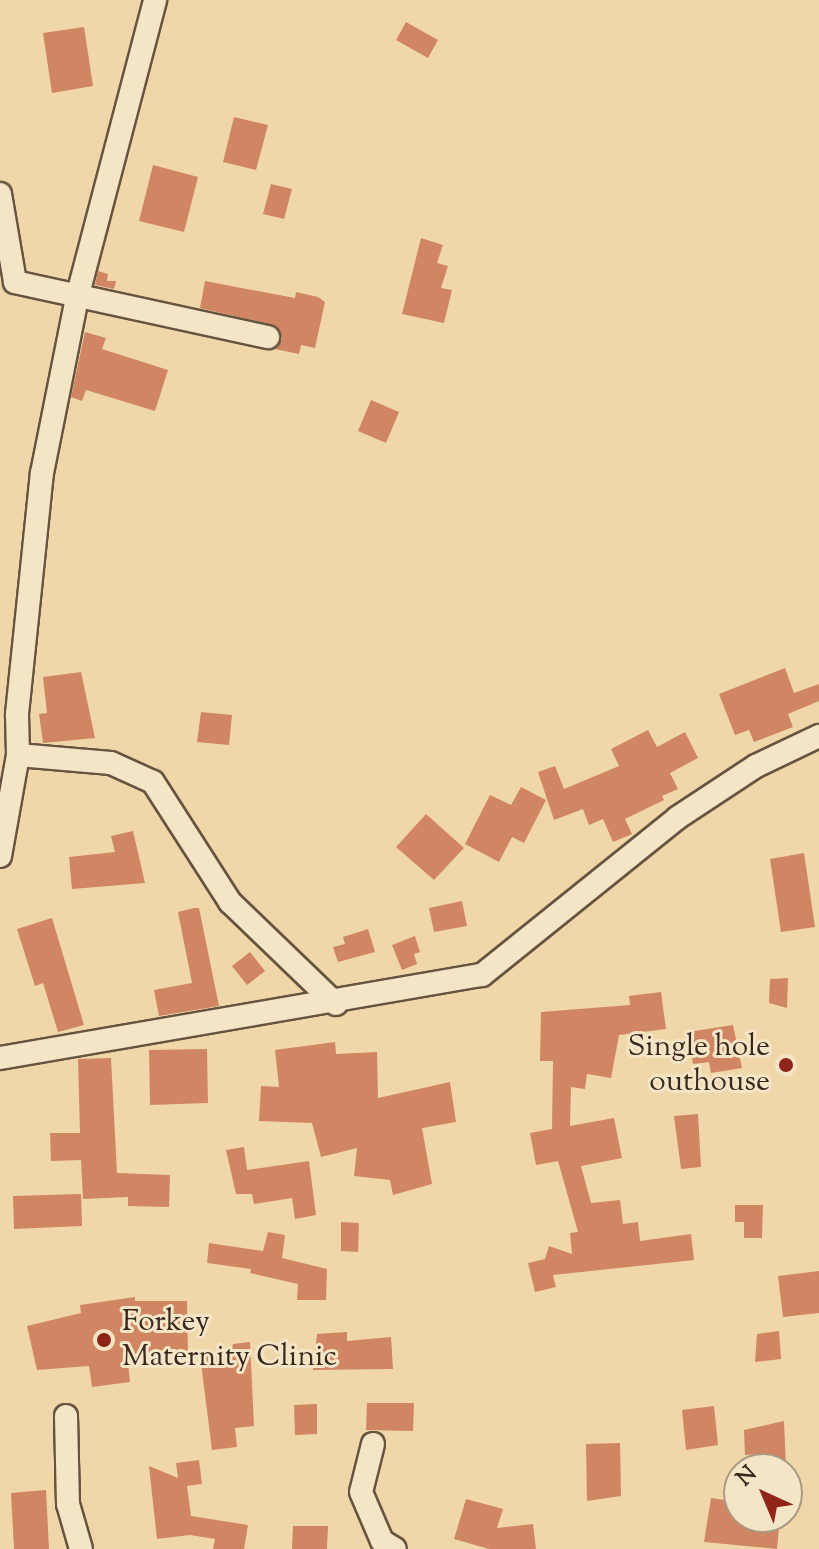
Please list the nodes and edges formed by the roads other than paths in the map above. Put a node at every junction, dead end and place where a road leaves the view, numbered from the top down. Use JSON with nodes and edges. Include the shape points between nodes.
{"nodes":[{"id":1,"x":155,"y":0,"type":"edge"},
{"id":2,"x":0,"y":194,"type":"edge"},
{"id":3,"x":8,"y":280,"type":"edge"},
{"id":4,"x":77,"y":298,"type":"junction"},
{"id":5,"x":268,"y":337,"type":"dead end"},
{"id":6,"x":819,"y":736,"type":"edge"},
{"id":7,"x":18,"y":755,"type":"junction"},
{"id":8,"x":0,"y":856,"type":"edge"},
{"id":9,"x":336,"y":1004,"type":"junction"},
{"id":10,"x":0,"y":1058,"type":"edge"},
{"id":11,"x":66,"y":1416,"type":"dead end"},
{"id":12,"x":373,"y":1444,"type":"dead end"},
{"id":13,"x":81,"y":1549,"type":"edge"},
{"id":14,"x":395,"y":1549,"type":"edge"}],
"edges":[{"from":1,"to":4,"type":"street"},
{"from":2,"to":3,"type":"street"},
{"from":3,"to":4,"type":"street"},
{"from":4,"to":5,"type":"street"},
{"from":4,"to":7,"type":"street","via":[[42,473]]},
{"from":6,"to":9,"type":"street","via":[[756,766],[677,818],[482,975]]},
{"from":7,"to":8,"type":"street"},
{"from":7,"to":9,"type":"street","via":[[111,763],[153,782],[230,902]]},
{"from":9,"to":10,"type":"street"},
{"from":11,"to":13,"type":"street","via":[[68,1504]]},
{"from":12,"to":14,"type":"street","via":[[361,1492],[382,1541]]}]}
